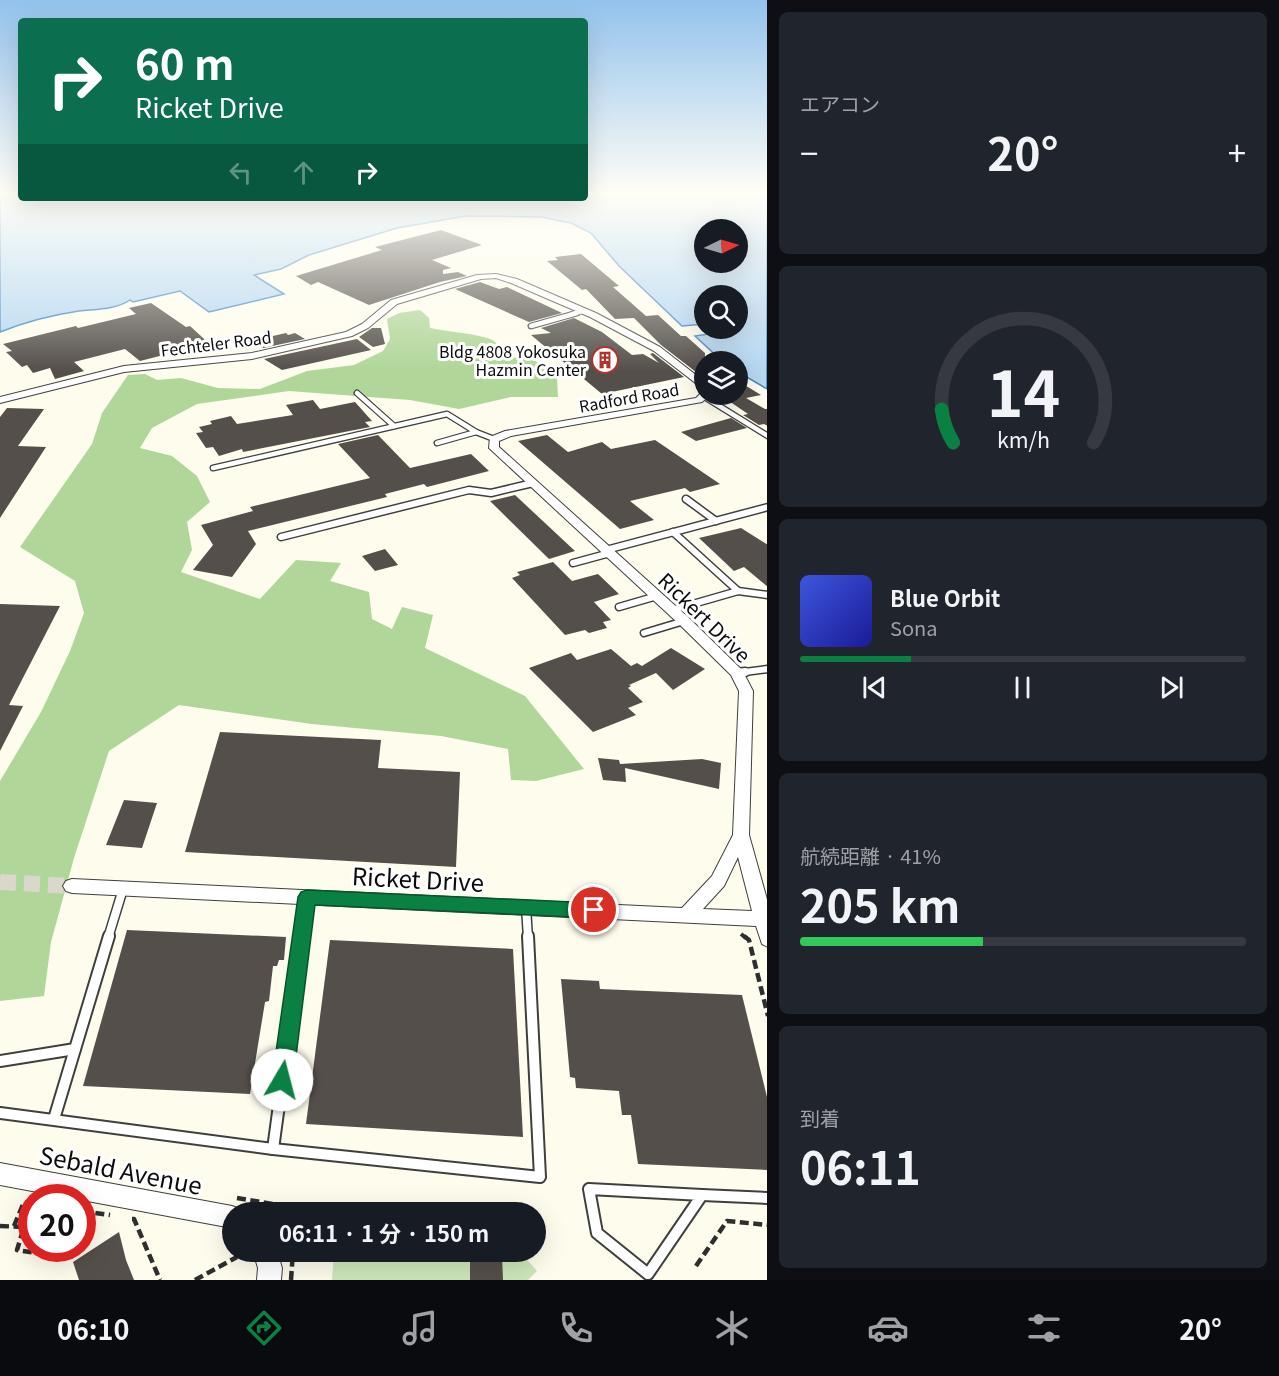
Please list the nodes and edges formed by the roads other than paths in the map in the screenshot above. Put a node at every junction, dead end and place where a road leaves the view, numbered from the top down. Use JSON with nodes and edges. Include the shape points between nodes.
{"nodes":[{"id":1,"x":496,"y":276,"type":"joint"},
{"id":2,"x":583,"y":311,"type":"junction"},
{"id":3,"x":531,"y":326,"type":"dead end"},
{"id":4,"x":694,"y":378,"type":"edge"},
{"id":5,"x":357,"y":393,"type":"dead end"},
{"id":6,"x":0,"y":400,"type":"edge"},
{"id":7,"x":694,"y":401,"type":"edge"},
{"id":8,"x":718,"y":405,"type":"edge"},
{"id":9,"x":393,"y":426,"type":"junction"},
{"id":10,"x":476,"y":432,"type":"junction"},
{"id":11,"x":767,"y":435,"type":"edge"},
{"id":12,"x":494,"y":439,"type":"junction"},
{"id":13,"x":437,"y":443,"type":"dead end"},
{"id":14,"x":213,"y":468,"type":"dead end"},
{"id":15,"x":532,"y":483,"type":"junction"},
{"id":16,"x":686,"y":499,"type":"dead end"},
{"id":17,"x":767,"y":507,"type":"edge"},
{"id":18,"x":716,"y":521,"type":"junction"},
{"id":19,"x":673,"y":532,"type":"junction"},
{"id":20,"x":281,"y":537,"type":"dead end"},
{"id":21,"x":608,"y":551,"type":"junction"},
{"id":22,"x":573,"y":563,"type":"dead end"},
{"id":23,"x":738,"y":591,"type":"junction"},
{"id":24,"x":767,"y":595,"type":"edge"},
{"id":25,"x":657,"y":596,"type":"junction"},
{"id":26,"x":620,"y":606,"type":"dead end"},
{"id":27,"x":672,"y":610,"type":"junction"},
{"id":28,"x":684,"y":621,"type":"junction"},
{"id":29,"x":644,"y":633,"type":"dead end"},
{"id":30,"x":767,"y":669,"type":"edge"},
{"id":31,"x":737,"y":673,"type":"junction"},
{"id":32,"x":741,"y":835,"type":"junction"},
{"id":33,"x":72,"y":886,"type":"tunnel mouth"},
{"id":34,"x":123,"y":889,"type":"junction"},
{"id":35,"x":307,"y":897,"type":"junction"},
{"id":36,"x":526,"y":907,"type":"junction"},
{"id":37,"x":686,"y":915,"type":"junction"},
{"id":38,"x":762,"y":919,"type":"junction"},
{"id":39,"x":767,"y":936,"type":"edge"},
{"id":40,"x":75,"y":1049,"type":"junction"},
{"id":41,"x":0,"y":1061,"type":"edge"},
{"id":42,"x":0,"y":1113,"type":"edge"},
{"id":43,"x":54,"y":1119,"type":"junction"},
{"id":44,"x":273,"y":1149,"type":"junction"},
{"id":45,"x":0,"y":1174,"type":"edge"},
{"id":46,"x":702,"y":1194,"type":"junction"},
{"id":47,"x":767,"y":1198,"type":"edge"},
{"id":48,"x":222,"y":1215,"type":"edge"},
{"id":49,"x":268,"y":1262,"type":"edge"},
{"id":50,"x":269,"y":1280,"type":"edge"}],
"edges":[{"from":1,"to":2,"type":"street","name":"Radford Road"},
{"from":1,"to":6,"type":"street","name":"Fechteler Road","via":[[394,302],[349,334],[252,356],[124,369]]},
{"from":2,"to":3,"type":"lane"},
{"from":2,"to":4,"type":"street","name":"Radford Road","via":[[657,349]]},
{"from":5,"to":9,"type":"lane"},
{"from":7,"to":12,"type":"street","name":"Radford Road","via":[[509,433]]},
{"from":8,"to":11,"type":"lane"},
{"from":9,"to":10,"type":"lane","via":[[447,414]]},
{"from":9,"to":14,"type":"lane"},
{"from":10,"to":12,"type":"lane"},
{"from":10,"to":13,"type":"lane"},
{"from":12,"to":15,"type":"street","name":"Rickert Drive","via":[[494,448]]},
{"from":15,"to":20,"type":"lane","via":[[491,492],[469,490]]},
{"from":15,"to":21,"type":"street","name":"Rickert Drive"},
{"from":16,"to":18,"type":"lane"},
{"from":17,"to":18,"type":"lane"},
{"from":18,"to":19,"type":"lane"},
{"from":19,"to":21,"type":"lane"},
{"from":19,"to":23,"type":"lane"},
{"from":21,"to":22,"type":"lane"},
{"from":21,"to":25,"type":"street","name":"Rickert Drive"},
{"from":23,"to":24,"type":"lane"},
{"from":23,"to":27,"type":"lane"},
{"from":25,"to":26,"type":"lane"},
{"from":25,"to":27,"type":"street","name":"Rickert Drive"},
{"from":27,"to":28,"type":"street","name":"Rickert Drive"},
{"from":28,"to":29,"type":"lane"},
{"from":28,"to":31,"type":"street","name":"Rickert Drive"},
{"from":30,"to":31,"type":"lane"},
{"from":31,"to":32,"type":"street","name":"Rickert Drive","via":[[746,691]]},
{"from":32,"to":37,"type":"street","via":[[718,881]]},
{"from":32,"to":38,"type":"street","name":"Rickert Drive"},
{"from":33,"to":34,"type":"street","name":"Ricket Drive"},
{"from":34,"to":35,"type":"street","name":"Ricket Drive"},
{"from":34,"to":40,"type":"lane"},
{"from":35,"to":36,"type":"street","name":"Ricket Drive"},
{"from":35,"to":44,"type":"lane"},
{"from":36,"to":37,"type":"street","name":"Ricket Drive"},
{"from":36,"to":44,"type":"lane","via":[[540,1177]]},
{"from":37,"to":38,"type":"street","name":"Ricket Drive"},
{"from":38,"to":39,"type":"street","name":"Rickert Drive"},
{"from":40,"to":41,"type":"lane"},
{"from":40,"to":43,"type":"lane"},
{"from":42,"to":43,"type":"lane"},
{"from":43,"to":44,"type":"lane"},
{"from":45,"to":48,"type":"street","name":"Sebald Avenue"},
{"from":46,"to":46,"type":"lane","via":[[600,1190],[589,1189],[597,1233],[648,1274]]},
{"from":46,"to":47,"type":"lane"},
{"from":49,"to":50,"type":"street"}]}
